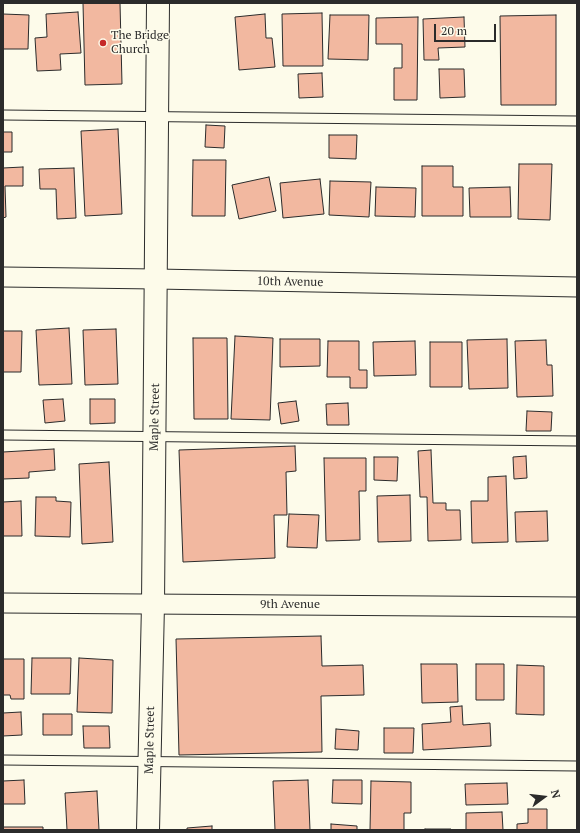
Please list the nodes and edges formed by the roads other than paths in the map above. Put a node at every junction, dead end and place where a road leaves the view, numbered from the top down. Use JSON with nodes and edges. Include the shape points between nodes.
{"nodes":[{"id":1,"x":158,"y":3,"type":"edge"},
{"id":2,"x":3,"y":115,"type":"edge"},
{"id":3,"x":157,"y":117,"type":"junction"},
{"id":4,"x":577,"y":121,"type":"edge"},
{"id":5,"x":3,"y":277,"type":"edge"},
{"id":6,"x":156,"y":279,"type":"junction"},
{"id":7,"x":577,"y":287,"type":"edge"},
{"id":8,"x":3,"y":435,"type":"edge"},
{"id":9,"x":154,"y":436,"type":"junction"},
{"id":10,"x":577,"y":441,"type":"edge"},
{"id":11,"x":3,"y":603,"type":"edge"},
{"id":12,"x":153,"y":604,"type":"junction"},
{"id":13,"x":577,"y":607,"type":"edge"},
{"id":14,"x":3,"y":760,"type":"edge"},
{"id":15,"x":150,"y":762,"type":"junction"},
{"id":16,"x":577,"y":766,"type":"edge"},
{"id":17,"x":148,"y":830,"type":"edge"}],
"edges":[{"from":1,"to":3,"type":"street","name":"Maple Street"},
{"from":2,"to":3,"type":"lane"},
{"from":3,"to":4,"type":"lane"},
{"from":3,"to":6,"type":"street","name":"Maple Street"},
{"from":5,"to":6,"type":"street","name":"10th Avenue"},
{"from":6,"to":7,"type":"street","name":"10th Avenue"},
{"from":6,"to":9,"type":"street","name":"Maple Street"},
{"from":8,"to":9,"type":"lane"},
{"from":9,"to":10,"type":"lane"},
{"from":9,"to":12,"type":"street","name":"Maple Street"},
{"from":11,"to":12,"type":"street","name":"9th Avenue"},
{"from":12,"to":13,"type":"street","name":"9th Avenue"},
{"from":12,"to":15,"type":"street","name":"Maple Street"},
{"from":14,"to":15,"type":"lane"},
{"from":15,"to":16,"type":"lane"},
{"from":15,"to":17,"type":"street","name":"Maple Street"}]}
